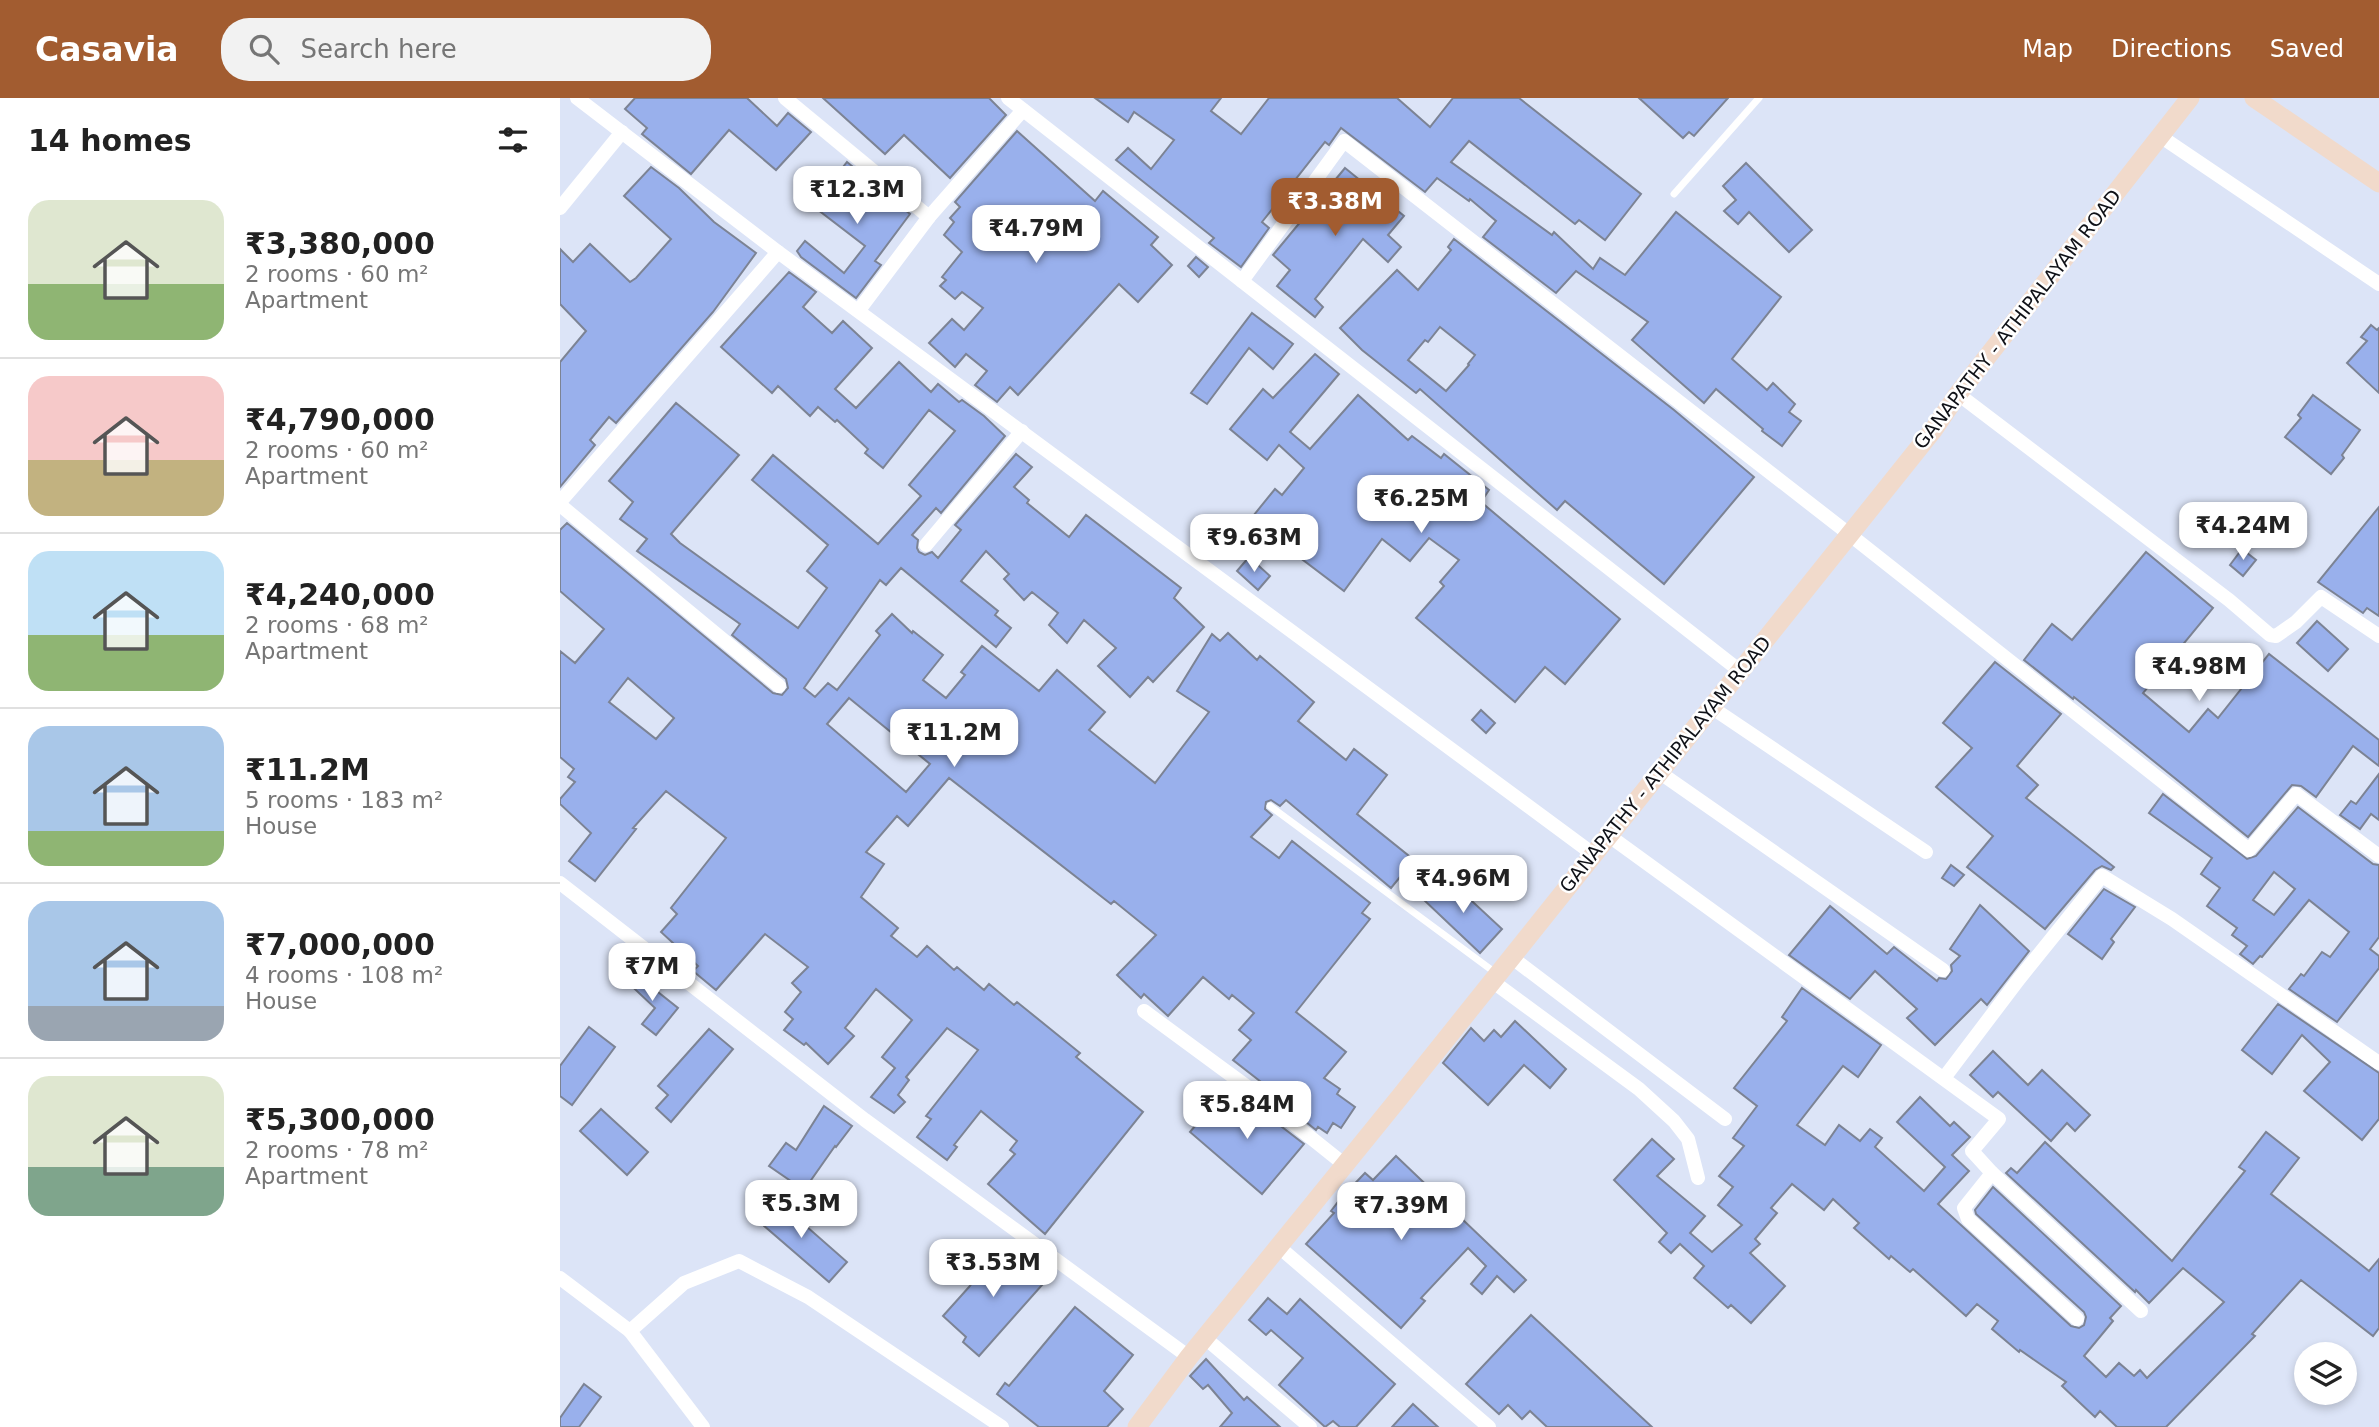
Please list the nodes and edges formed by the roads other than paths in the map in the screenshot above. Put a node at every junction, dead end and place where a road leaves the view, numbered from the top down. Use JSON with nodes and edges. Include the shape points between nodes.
{"nodes":[{"id":1,"x":577,"y":98,"type":"edge"},
{"id":2,"x":785,"y":98,"type":"edge"},
{"id":3,"x":1008,"y":98,"type":"edge"},
{"id":4,"x":1759,"y":98,"type":"edge"},
{"id":5,"x":2190,"y":98,"type":"edge"},
{"id":6,"x":2254,"y":98,"type":"edge"},
{"id":7,"x":1023,"y":110,"type":"junction"},
{"id":8,"x":622,"y":132,"type":"junction"},
{"id":9,"x":2160,"y":136,"type":"junction"},
{"id":10,"x":2379,"y":183,"type":"edge"},
{"id":11,"x":1674,"y":194,"type":"dead end"},
{"id":12,"x":560,"y":208,"type":"edge"},
{"id":13,"x":929,"y":217,"type":"junction"},
{"id":14,"x":778,"y":252,"type":"junction"},
{"id":15,"x":1242,"y":281,"type":"junction"},
{"id":16,"x":2379,"y":284,"type":"edge"},
{"id":17,"x":859,"y":310,"type":"junction"},
{"id":18,"x":1958,"y":394,"type":"junction"},
{"id":19,"x":1022,"y":431,"type":"junction"},
{"id":20,"x":560,"y":504,"type":"edge"},
{"id":21,"x":1849,"y":534,"type":"junction"},
{"id":22,"x":926,"y":545,"type":"dead end"},
{"id":23,"x":2379,"y":636,"type":"edge"},
{"id":24,"x":1740,"y":670,"type":"junction"},
{"id":25,"x":779,"y":686,"type":"dead end"},
{"id":26,"x":1711,"y":707,"type":"junction"},
{"id":27,"x":1659,"y":772,"type":"junction"},
{"id":28,"x":1270,"y":806,"type":"dead end"},
{"id":29,"x":1608,"y":835,"type":"junction"},
{"id":30,"x":1926,"y":852,"type":"dead end"},
{"id":31,"x":1593,"y":854,"type":"junction"},
{"id":32,"x":2379,"y":856,"type":"edge"},
{"id":33,"x":560,"y":883,"type":"edge"},
{"id":34,"x":1511,"y":957,"type":"junction"},
{"id":35,"x":1943,"y":970,"type":"dead end"},
{"id":36,"x":1495,"y":977,"type":"junction"},
{"id":37,"x":1144,"y":1011,"type":"dead end"},
{"id":38,"x":2379,"y":1063,"type":"edge"},
{"id":39,"x":1944,"y":1078,"type":"junction"},
{"id":40,"x":1725,"y":1119,"type":"dead end"},
{"id":41,"x":1345,"y":1165,"type":"junction"},
{"id":42,"x":1992,"y":1172,"type":"junction"},
{"id":43,"x":1698,"y":1178,"type":"dead end"},
{"id":44,"x":1279,"y":1247,"type":"junction"},
{"id":45,"x":560,"y":1278,"type":"edge"},
{"id":46,"x":2141,"y":1311,"type":"dead end"},
{"id":47,"x":2077,"y":1319,"type":"dead end"},
{"id":48,"x":630,"y":1331,"type":"junction"},
{"id":49,"x":1205,"y":1338,"type":"junction"},
{"id":50,"x":1189,"y":1357,"type":"junction"},
{"id":51,"x":704,"y":1427,"type":"edge"},
{"id":52,"x":1002,"y":1427,"type":"edge"},
{"id":53,"x":1137,"y":1427,"type":"edge"},
{"id":54,"x":1310,"y":1427,"type":"edge"},
{"id":55,"x":1489,"y":1427,"type":"edge"}],
"edges":[{"from":1,"to":8,"type":"street"},
{"from":2,"to":13,"type":"street"},
{"from":3,"to":7,"type":"street"},
{"from":4,"to":11,"type":"lane"},
{"from":5,"to":9,"type":"main road","name":"GANAPATHY - ATHIPALAYAM ROAD"},
{"from":6,"to":10,"type":"main road"},
{"from":7,"to":13,"type":"street"},
{"from":7,"to":15,"type":"street"},
{"from":8,"to":12,"type":"street"},
{"from":8,"to":14,"type":"street"},
{"from":9,"to":16,"type":"street"},
{"from":9,"to":18,"type":"main road","name":"GANAPATHY - ATHIPALAYAM ROAD"},
{"from":13,"to":17,"type":"street"},
{"from":14,"to":17,"type":"street"},
{"from":14,"to":20,"type":"street"},
{"from":15,"to":21,"type":"street","via":[[1344,141]]},
{"from":15,"to":24,"type":"street"},
{"from":17,"to":19,"type":"street"},
{"from":18,"to":21,"type":"main road","name":"GANAPATHY - ATHIPALAYAM ROAD"},
{"from":18,"to":23,"type":"street","via":[[2270,635],[2276,636],[2296,622],[2321,597]]},
{"from":19,"to":22,"type":"street"},
{"from":19,"to":31,"type":"street"},
{"from":20,"to":25,"type":"street"},
{"from":21,"to":24,"type":"main road","name":"GANAPATHY - ATHIPALAYAM ROAD"},
{"from":21,"to":32,"type":"street","via":[[2249,850],[2296,794]]},
{"from":24,"to":26,"type":"main road","name":"GANAPATHY - ATHIPALAYAM ROAD"},
{"from":26,"to":27,"type":"main road","name":"GANAPATHY - ATHIPALAYAM ROAD"},
{"from":26,"to":30,"type":"street"},
{"from":27,"to":29,"type":"main road","name":"GANAPATHY - ATHIPALAYAM ROAD"},
{"from":27,"to":35,"type":"street"},
{"from":28,"to":36,"type":"lane"},
{"from":29,"to":31,"type":"main road","name":"GANAPATHY - ATHIPALAYAM ROAD"},
{"from":29,"to":39,"type":"street"},
{"from":31,"to":34,"type":"main road","name":"GANAPATHY - ATHIPALAYAM ROAD"},
{"from":33,"to":50,"type":"street","via":[[865,1120]]},
{"from":34,"to":36,"type":"main road","name":"GANAPATHY - ATHIPALAYAM ROAD"},
{"from":34,"to":40,"type":"street"},
{"from":36,"to":41,"type":"main road","name":"GANAPATHY - ATHIPALAYAM ROAD"},
{"from":36,"to":43,"type":"street","via":[[1674,1121],[1688,1139]]},
{"from":37,"to":41,"type":"street"},
{"from":38,"to":39,"type":"street","via":[[2172,919],[2102,876]]},
{"from":39,"to":42,"type":"street","via":[[1999,1119],[1972,1151]]},
{"from":41,"to":44,"type":"main road","name":"GANAPATHY - ATHIPALAYAM ROAD"},
{"from":42,"to":46,"type":"street"},
{"from":42,"to":47,"type":"street","via":[[1964,1208],[1968,1219]]},
{"from":44,"to":49,"type":"main road","name":"GANAPATHY - ATHIPALAYAM ROAD"},
{"from":44,"to":55,"type":"street"},
{"from":45,"to":48,"type":"street"},
{"from":48,"to":51,"type":"street"},
{"from":48,"to":52,"type":"street","via":[[684,1283],[739,1261],[808,1297]]},
{"from":49,"to":50,"type":"main road","name":"GANAPATHY - ATHIPALAYAM ROAD"},
{"from":49,"to":54,"type":"street"},
{"from":50,"to":53,"type":"main road","name":"GANAPATHY - ATHIPALAYAM ROAD"}]}
